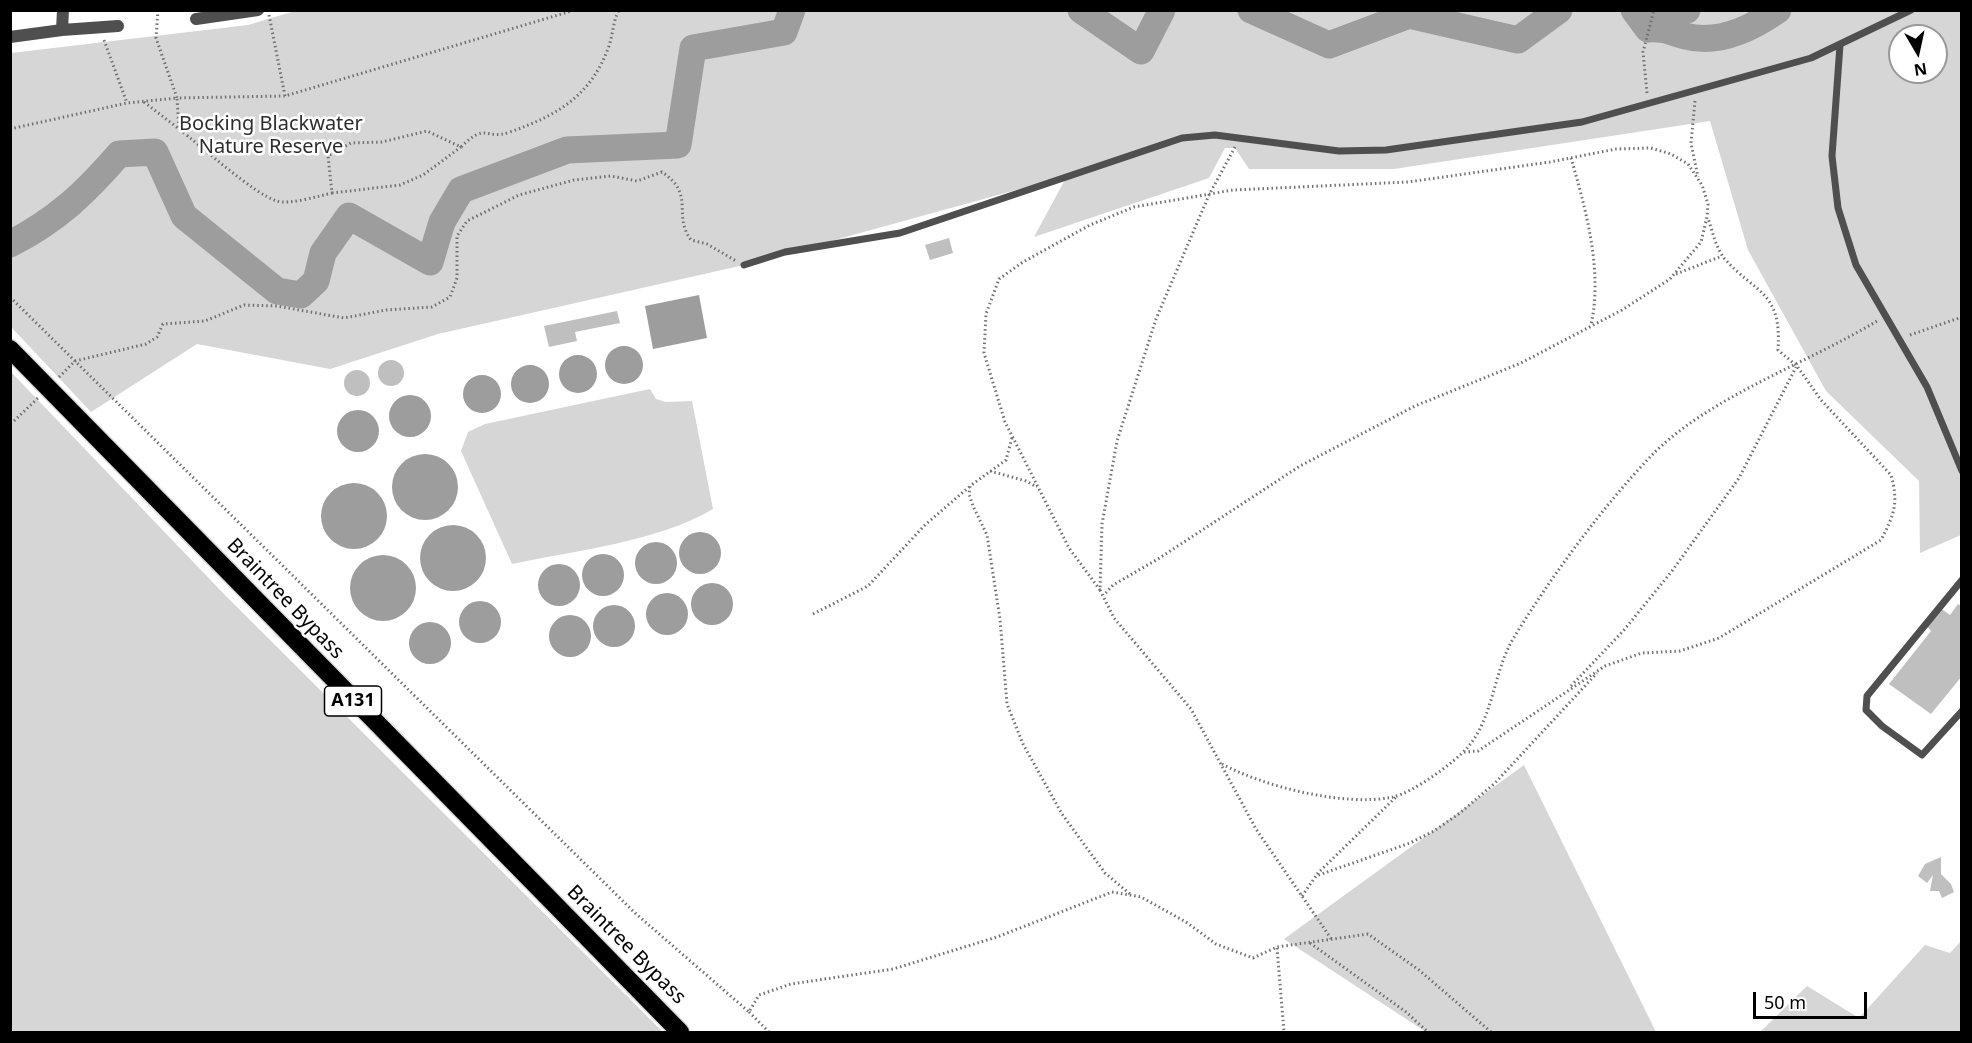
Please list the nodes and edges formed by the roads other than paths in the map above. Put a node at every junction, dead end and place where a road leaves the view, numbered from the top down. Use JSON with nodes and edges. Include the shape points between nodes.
{"nodes":[{"id":1,"x":63,"y":10,"type":"edge"},
{"id":2,"x":258,"y":10,"type":"edge"},
{"id":3,"x":1911,"y":10,"type":"edge"},
{"id":4,"x":196,"y":19,"type":"dead end"},
{"id":5,"x":118,"y":26,"type":"dead end"},
{"id":6,"x":62,"y":30,"type":"junction"},
{"id":7,"x":10,"y":37,"type":"edge"},
{"id":8,"x":1840,"y":45,"type":"junction"},
{"id":9,"x":744,"y":265,"type":"road end"},
{"id":10,"x":10,"y":349,"type":"edge"},
{"id":11,"x":1962,"y":471,"type":"edge"},
{"id":12,"x":1962,"y":580,"type":"edge"},
{"id":13,"x":1962,"y":711,"type":"edge"},
{"id":14,"x":680,"y":1032,"type":"edge"}],
"edges":[{"from":1,"to":6,"type":"street"},
{"from":2,"to":4,"type":"street"},
{"from":3,"to":8,"type":"lane"},
{"from":5,"to":6,"type":"street"},
{"from":6,"to":7,"type":"street"},
{"from":8,"to":9,"type":"lane","via":[[1812,58],[1582,122],[1386,150],[1339,151],[1215,135],[1182,138],[900,233],[785,252]]},
{"from":8,"to":11,"type":"lane","via":[[1832,156],[1838,208],[1856,266],[1927,387]]},
{"from":10,"to":14,"type":"highway","name":"Braintree Bypass","number":"A131"},
{"from":12,"to":13,"type":"lane","via":[[1867,696],[1866,710],[1922,755]]}]}
